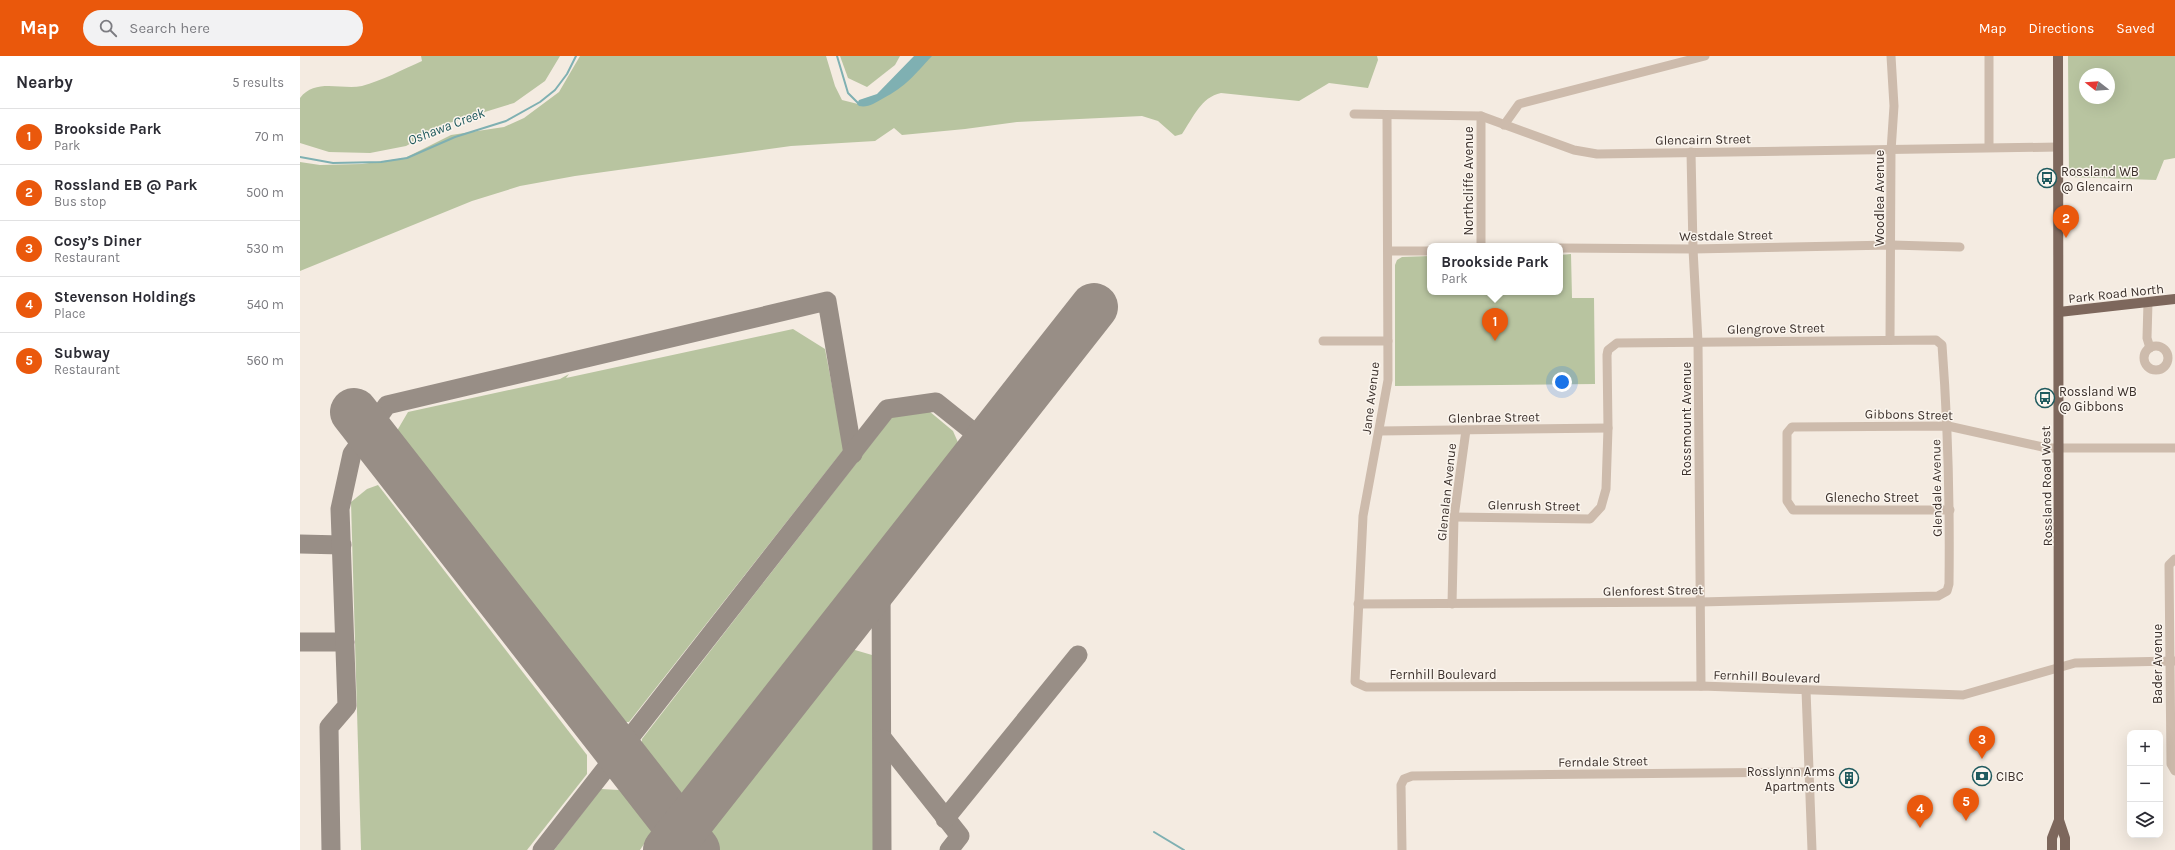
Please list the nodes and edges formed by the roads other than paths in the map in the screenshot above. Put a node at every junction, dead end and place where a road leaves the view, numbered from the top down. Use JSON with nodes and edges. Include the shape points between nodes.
{"nodes":[{"id":1,"x":1705,"y":56,"type":"edge"},
{"id":2,"x":1891,"y":56,"type":"edge"},
{"id":3,"x":1989,"y":56,"type":"edge"},
{"id":4,"x":2058,"y":56,"type":"edge"},
{"id":5,"x":1354,"y":114,"type":"dead end"},
{"id":6,"x":1387,"y":115,"type":"junction"},
{"id":7,"x":1481,"y":116,"type":"junction"},
{"id":8,"x":1504,"y":125,"type":"junction"},
{"id":9,"x":1989,"y":147,"type":"junction"},
{"id":10,"x":2058,"y":147,"type":"junction"},
{"id":11,"x":1891,"y":150,"type":"junction"},
{"id":12,"x":1691,"y":152,"type":"junction"},
{"id":13,"x":1481,"y":243,"type":"edge"},
{"id":14,"x":1892,"y":244,"type":"junction"},
{"id":15,"x":1960,"y":247,"type":"dead end"},
{"id":16,"x":1563,"y":248,"type":"edge"},
{"id":17,"x":1693,"y":249,"type":"junction"},
{"id":18,"x":1388,"y":251,"type":"junction"},
{"id":19,"x":1427,"y":251,"type":"edge"},
{"id":20,"x":2175,"y":299,"type":"edge"},
{"id":21,"x":2148,"y":302,"type":"junction"},
{"id":22,"x":2059,"y":312,"type":"junction"},
{"id":23,"x":1890,"y":340,"type":"junction"},
{"id":24,"x":1936,"y":340,"type":"joint"},
{"id":25,"x":1323,"y":341,"type":"dead end"},
{"id":26,"x":1388,"y":341,"type":"junction"},
{"id":27,"x":1698,"y":342,"type":"junction"},
{"id":28,"x":1617,"y":343,"type":"joint"},
{"id":29,"x":2150,"y":348,"type":"dead end"},
{"id":30,"x":1948,"y":426,"type":"junction"},
{"id":31,"x":1608,"y":428,"type":"junction"},
{"id":32,"x":1466,"y":430,"type":"junction"},
{"id":33,"x":1380,"y":431,"type":"junction"},
{"id":34,"x":2175,"y":448,"type":"edge"},
{"id":35,"x":2058,"y":449,"type":"junction"},
{"id":36,"x":1794,"y":510,"type":"joint"},
{"id":37,"x":1950,"y":510,"type":"junction"},
{"id":38,"x":1454,"y":517,"type":"junction"},
{"id":39,"x":2175,"y":559,"type":"edge"},
{"id":40,"x":1947,"y":591,"type":"joint"},
{"id":41,"x":1700,"y":602,"type":"junction"},
{"id":42,"x":1358,"y":604,"type":"junction"},
{"id":43,"x":1452,"y":604,"type":"junction"},
{"id":44,"x":2172,"y":661,"type":"edge"},
{"id":45,"x":2059,"y":666,"type":"junction"},
{"id":46,"x":1355,"y":682,"type":"joint"},
{"id":47,"x":1701,"y":686,"type":"junction"},
{"id":48,"x":1806,"y":690,"type":"junction"},
{"id":49,"x":2175,"y":771,"type":"edge"},
{"id":50,"x":1809,"y":772,"type":"junction"},
{"id":51,"x":2059,"y":820,"type":"junction"},
{"id":52,"x":1402,"y":850,"type":"edge"},
{"id":53,"x":1812,"y":850,"type":"edge"},
{"id":54,"x":2052,"y":850,"type":"edge"},
{"id":55,"x":2065,"y":850,"type":"edge"}],
"edges":[{"from":1,"to":8,"type":"street","via":[[1519,104]]},
{"from":2,"to":11,"type":"street","name":"Woodlea Avenue","via":[[1894,106]]},
{"from":3,"to":9,"type":"street"},
{"from":4,"to":10,"type":"main road","name":"Rossland Road West"},
{"from":5,"to":6,"type":"street","name":"Glencairn Street"},
{"from":6,"to":7,"type":"street","name":"Glencairn Street"},
{"from":6,"to":18,"type":"street","name":"Jane Avenue"},
{"from":7,"to":8,"type":"street","name":"Glencairn Street"},
{"from":7,"to":13,"type":"street","name":"Northcliffe Avenue"},
{"from":8,"to":12,"type":"street","name":"Glencairn Street","via":[[1574,150],[1597,154]]},
{"from":9,"to":10,"type":"street","name":"Glencairn Street"},
{"from":9,"to":11,"type":"street","name":"Glencairn Street"},
{"from":10,"to":22,"type":"main road","name":"Rossland Road West"},
{"from":11,"to":12,"type":"street","name":"Glencairn Street"},
{"from":11,"to":14,"type":"street","name":"Woodlea Avenue"},
{"from":12,"to":17,"type":"street","name":"Rossmount Avenue"},
{"from":14,"to":15,"type":"street","name":"Westdale Street"},
{"from":14,"to":17,"type":"street","name":"Westdale Street"},
{"from":14,"to":23,"type":"street","name":"Woodlea Avenue"},
{"from":16,"to":17,"type":"street","name":"Westdale Street"},
{"from":17,"to":27,"type":"street","name":"Rossmount Avenue"},
{"from":18,"to":19,"type":"street"},
{"from":18,"to":26,"type":"street","name":"Jane Avenue"},
{"from":20,"to":21,"type":"main road","name":"Park Road North"},
{"from":21,"to":22,"type":"main road","name":"Park Road North"},
{"from":21,"to":29,"type":"street","via":[[2147,338]]},
{"from":22,"to":35,"type":"main road","name":"Rossland Road West"},
{"from":23,"to":24,"type":"street","name":"Glengrove Street"},
{"from":23,"to":27,"type":"street","name":"Glengrove Street"},
{"from":24,"to":30,"type":"street","name":"Glendale Avenue","via":[[1942,345]]},
{"from":25,"to":26,"type":"street"},
{"from":26,"to":33,"type":"street","name":"Jane Avenue","via":[[1388,380]]},
{"from":27,"to":28,"type":"street","name":"Glengrove Street"},
{"from":27,"to":41,"type":"street","name":"Rossmount Avenue"},
{"from":28,"to":31,"type":"street","name":"Glenrush Street","via":[[1608,350],[1607,355]]},
{"from":30,"to":35,"type":"street","name":"Gibbons Street"},
{"from":30,"to":36,"type":"street","name":"Gibbons Street","via":[[1792,427],[1787,433],[1787,501]]},
{"from":30,"to":37,"type":"street","name":"Glendale Avenue"},
{"from":31,"to":32,"type":"street","name":"Glenbrae Street"},
{"from":31,"to":38,"type":"street","name":"Glenrush Street","via":[[1606,489],[1601,507],[1590,518]]},
{"from":32,"to":33,"type":"street","name":"Glenbrae Street"},
{"from":32,"to":38,"type":"street","name":"Glenalan Avenue"},
{"from":33,"to":42,"type":"street","name":"Jane Avenue","via":[[1362,516]]},
{"from":34,"to":35,"type":"street","name":"Gibbons Street"},
{"from":35,"to":45,"type":"main road","name":"Rossland Road West"},
{"from":36,"to":37,"type":"street","name":"Glenecho Street"},
{"from":37,"to":40,"type":"street","name":"Glendale Avenue"},
{"from":38,"to":43,"type":"street","name":"Glenalan Avenue"},
{"from":39,"to":44,"type":"street","name":"Bader Avenue","via":[[2169,565]]},
{"from":40,"to":41,"type":"street","name":"Glenforest Street","via":[[1938,596]]},
{"from":41,"to":43,"type":"street","name":"Glenforest Street"},
{"from":41,"to":47,"type":"street","name":"Rossmount Avenue"},
{"from":42,"to":43,"type":"street","name":"Glenforest Street"},
{"from":42,"to":46,"type":"street","name":"Jane Avenue"},
{"from":44,"to":45,"type":"street","name":"Fernhill Boulevard","via":[[2075,663]]},
{"from":44,"to":49,"type":"street","name":"Bader Avenue","via":[[2171,764]]},
{"from":45,"to":48,"type":"street","name":"Fernhill Boulevard","via":[[1963,694]]},
{"from":45,"to":51,"type":"main road","name":"Rossland Road West"},
{"from":46,"to":47,"type":"street","name":"Fernhill Boulevard","via":[[1366,687]]},
{"from":47,"to":48,"type":"street","name":"Fernhill Boulevard"},
{"from":48,"to":50,"type":"street"},
{"from":50,"to":52,"type":"street","name":"Ferndale Street","via":[[1412,776],[1404,779],[1401,785]]},
{"from":50,"to":53,"type":"street"},
{"from":51,"to":54,"type":"main road","name":"Rossland Road West","via":[[2052,838]]},
{"from":51,"to":55,"type":"main road","name":"Rossland Road West","via":[[2065,838]]}]}
